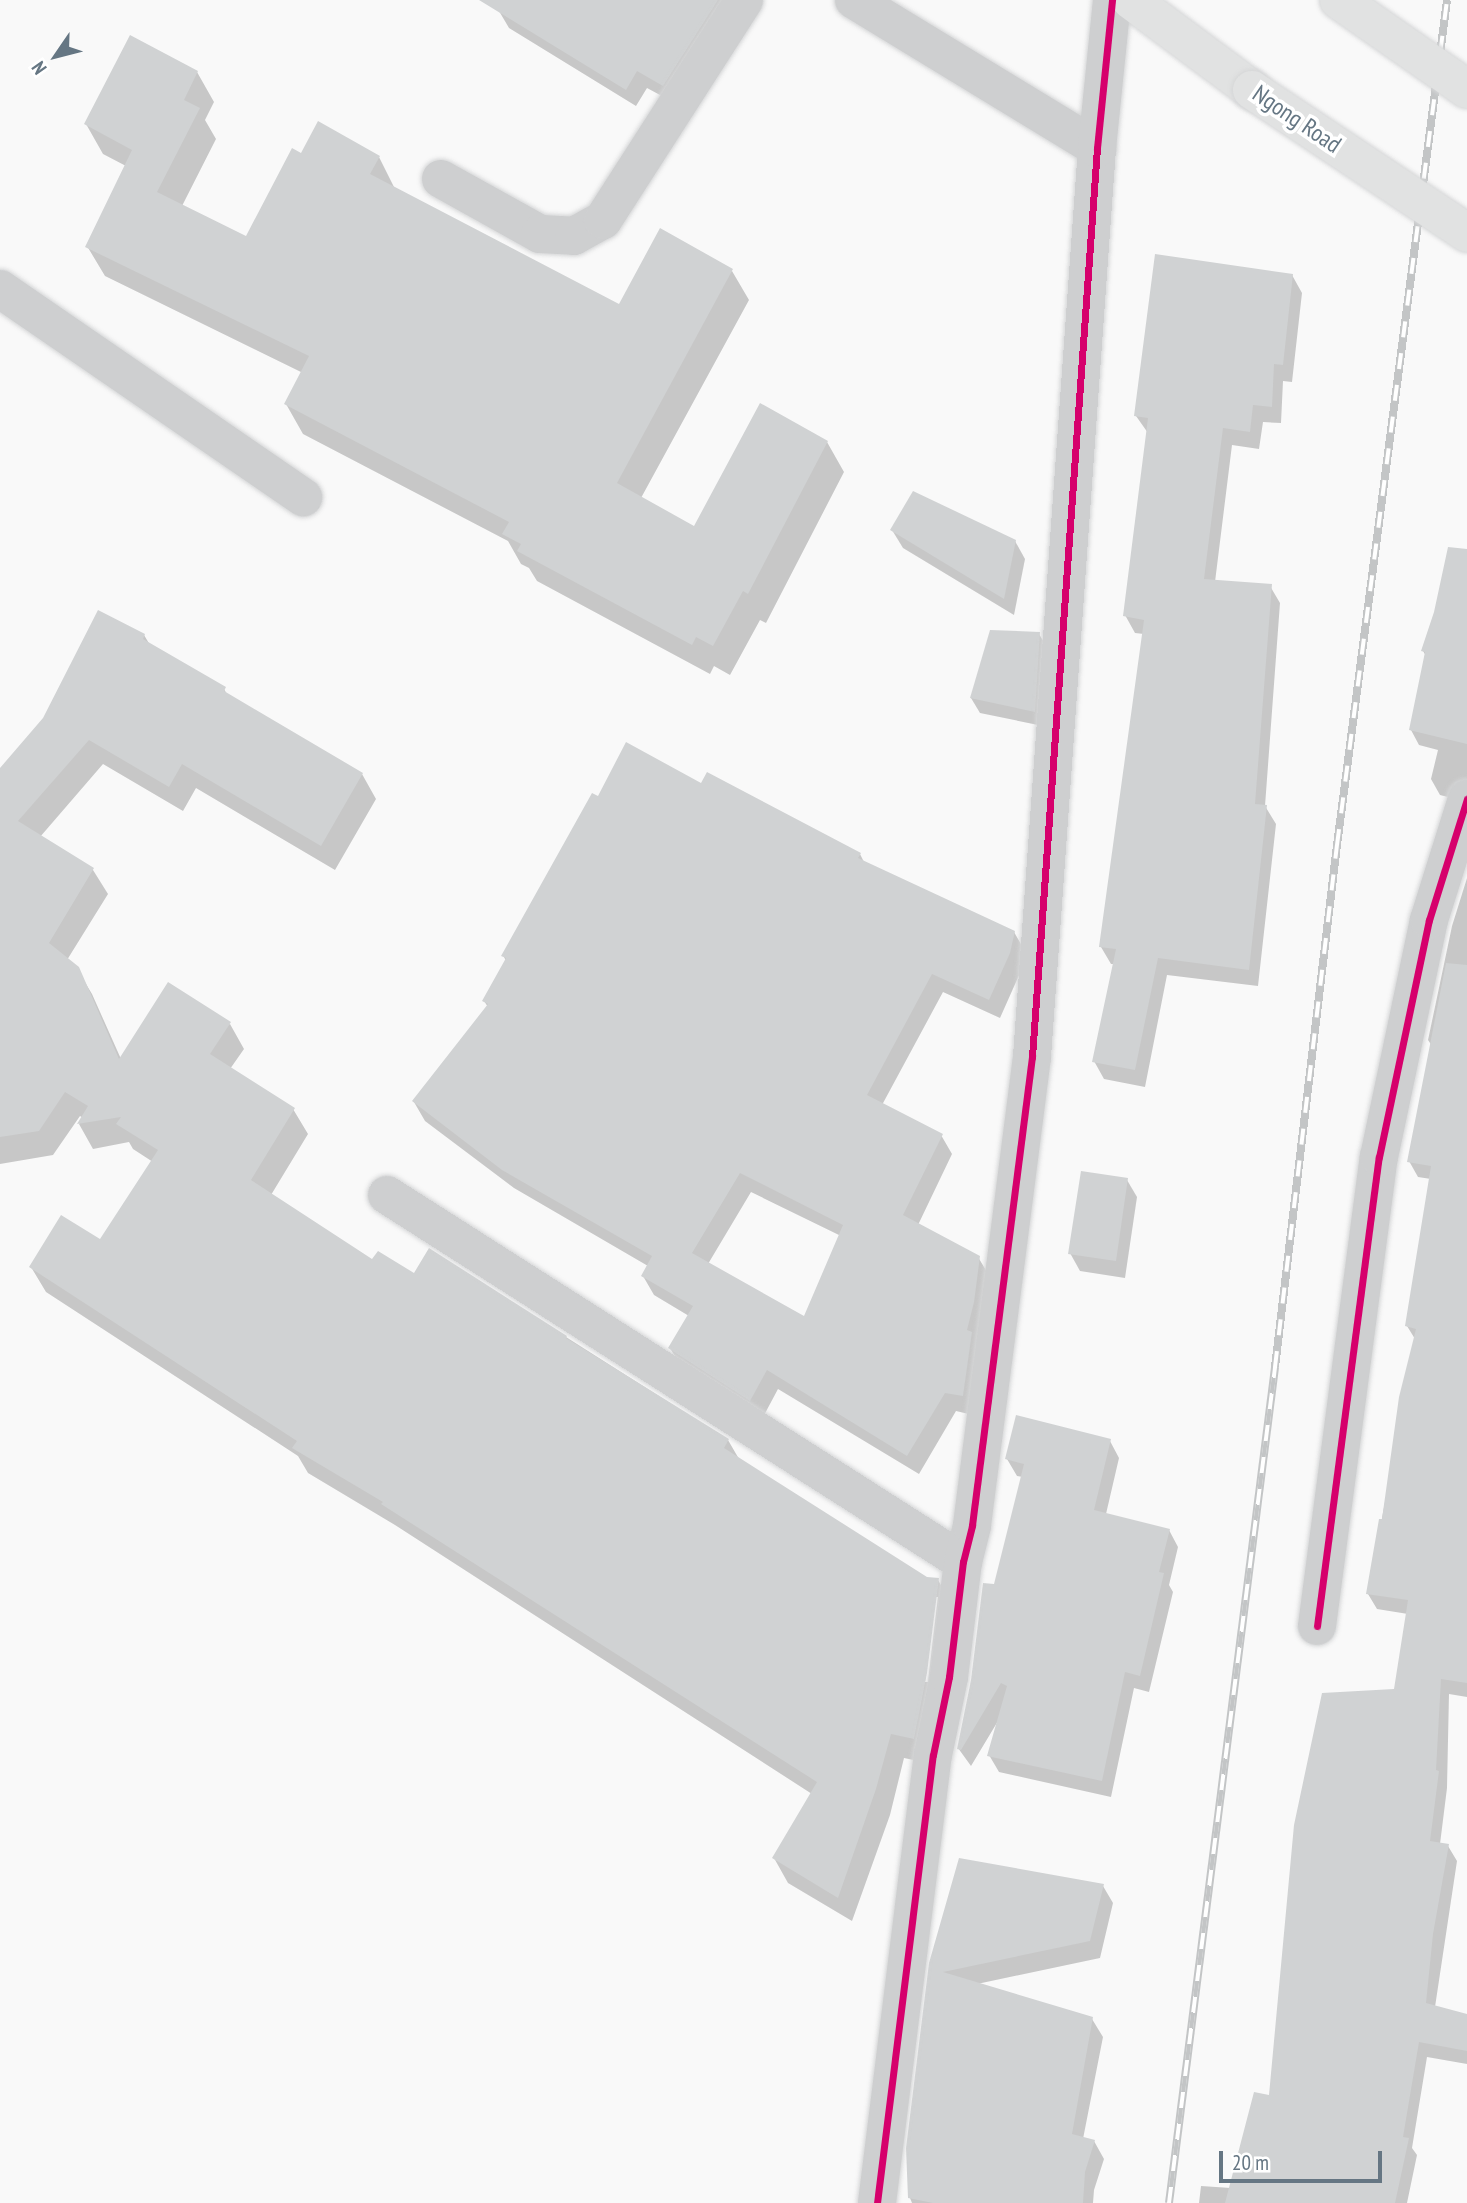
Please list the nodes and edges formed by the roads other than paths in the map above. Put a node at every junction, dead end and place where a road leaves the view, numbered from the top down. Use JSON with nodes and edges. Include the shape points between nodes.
{"nodes":[{"id":1,"x":744,"y":0,"type":"edge"},
{"id":2,"x":854,"y":0,"type":"edge"},
{"id":3,"x":1112,"y":0,"type":"edge"},
{"id":4,"x":1131,"y":0,"type":"edge"},
{"id":5,"x":1339,"y":0,"type":"edge"},
{"id":6,"x":1467,"y":89,"type":"edge"},
{"id":7,"x":1097,"y":148,"type":"junction"},
{"id":8,"x":440,"y":179,"type":"dead end"},
{"id":9,"x":1467,"y":233,"type":"edge"},
{"id":10,"x":0,"y":289,"type":"edge"},
{"id":11,"x":303,"y":497,"type":"dead end"},
{"id":12,"x":1467,"y":799,"type":"edge"},
{"id":13,"x":387,"y":1195,"type":"dead end"},
{"id":14,"x":963,"y":1563,"type":"junction"},
{"id":15,"x":1317,"y":1626,"type":"dead end"},
{"id":16,"x":877,"y":2203,"type":"edge"}],
"edges":[{"from":1,"to":8,"type":"street","via":[[603,220],[574,236],[540,234]]},
{"from":2,"to":7,"type":"street"},
{"from":3,"to":7,"type":"street"},
{"from":4,"to":9,"type":"main road","name":"Ngong Road","bridge":true,"via":[[1252,90]]},
{"from":5,"to":6,"type":"main road","bridge":true},
{"from":7,"to":14,"type":"street","via":[[1032,1058],[972,1525]]},
{"from":10,"to":11,"type":"street"},
{"from":12,"to":15,"type":"street","via":[[1429,920],[1379,1157]]},
{"from":13,"to":14,"type":"street"},
{"from":14,"to":16,"type":"street","via":[[955,1637],[933,1755]]}]}
